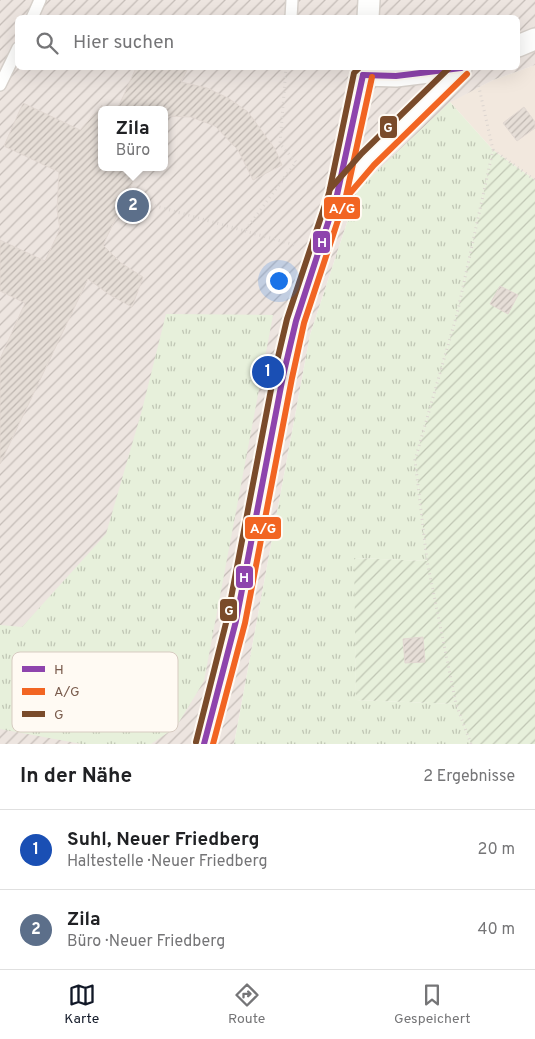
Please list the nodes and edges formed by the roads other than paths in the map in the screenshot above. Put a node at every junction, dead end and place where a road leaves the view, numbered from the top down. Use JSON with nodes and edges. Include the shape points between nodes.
{"nodes":[{"id":1,"x":40,"y":0,"type":"edge"},
{"id":2,"x":292,"y":0,"type":"edge"},
{"id":3,"x":369,"y":0,"type":"edge"},
{"id":4,"x":33,"y":15,"type":"edge"},
{"id":5,"x":290,"y":15,"type":"edge"},
{"id":6,"x":368,"y":15,"type":"edge"},
{"id":7,"x":535,"y":39,"type":"edge"},
{"id":8,"x":520,"y":45,"type":"edge"},
{"id":9,"x":15,"y":54,"type":"edge"},
{"id":10,"x":364,"y":71,"type":"edge"},
{"id":11,"x":465,"y":71,"type":"edge"},
{"id":12,"x":0,"y":85,"type":"edge"},
{"id":13,"x":337,"y":195,"type":"junction"},
{"id":14,"x":204,"y":744,"type":"edge"}],
"edges":[{"from":1,"to":4,"type":"lane"},
{"from":2,"to":5,"type":"lane"},
{"from":3,"to":6,"type":"street"},
{"from":7,"to":8,"type":"street"},
{"from":9,"to":12,"type":"lane"},
{"from":10,"to":11,"type":"street","via":[[396,76]]},
{"from":10,"to":13,"type":"street"},
{"from":11,"to":13,"type":"street","via":[[368,159]]},
{"from":13,"to":14,"type":"street","via":[[296,321],[236,621]]}]}
